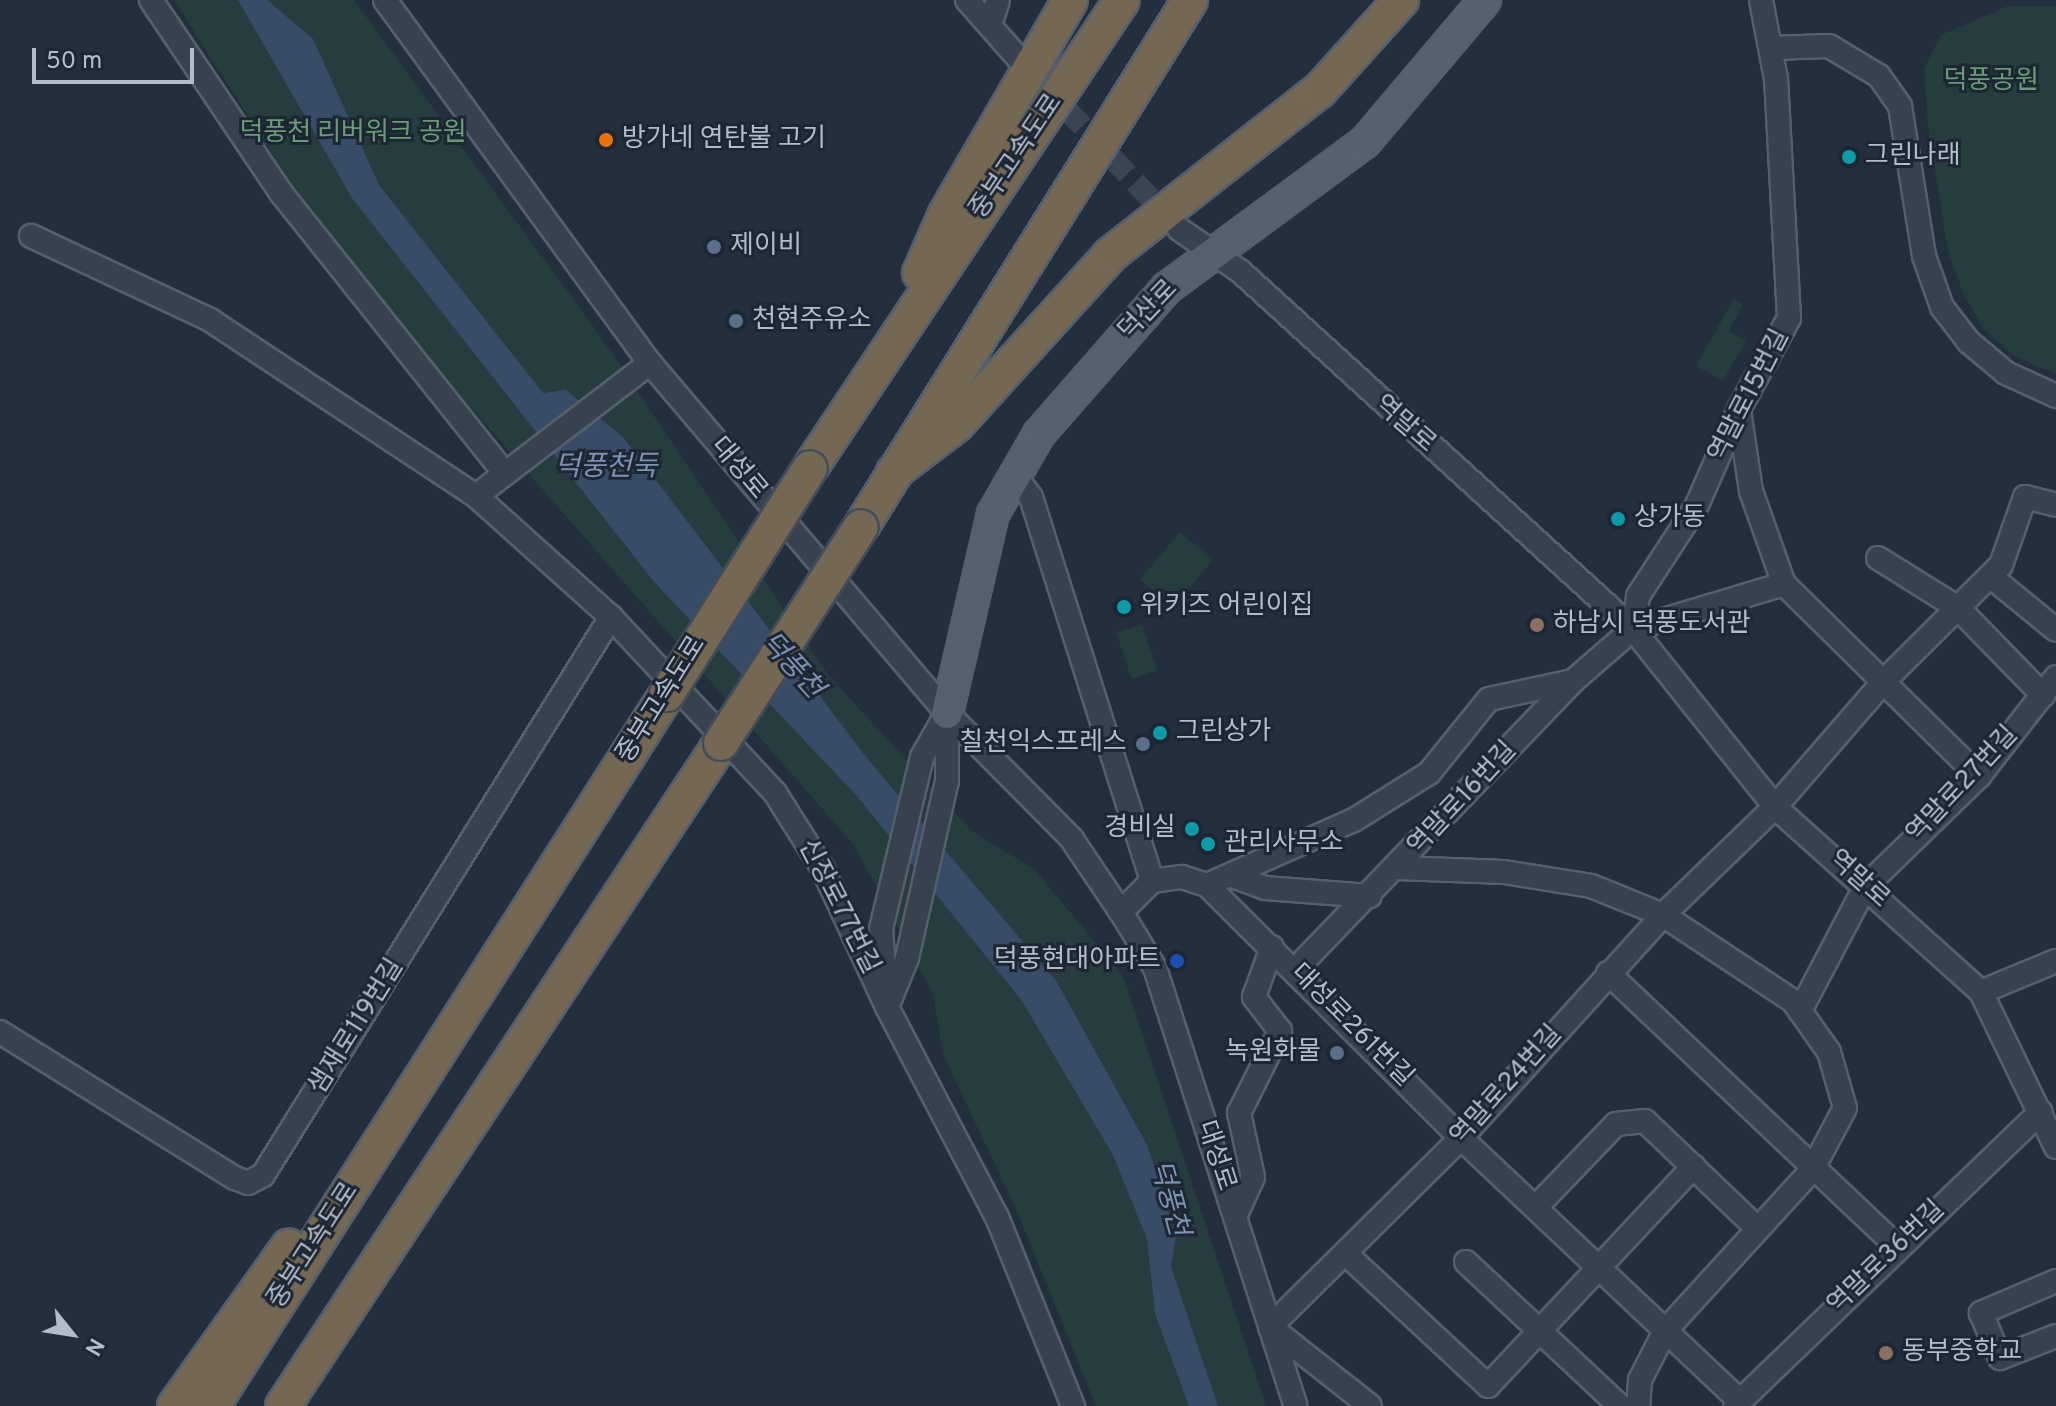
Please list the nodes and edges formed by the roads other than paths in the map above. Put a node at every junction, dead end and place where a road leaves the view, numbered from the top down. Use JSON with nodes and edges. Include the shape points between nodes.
{"nodes":[{"id":1,"x":151,"y":0,"type":"edge"},
{"id":2,"x":385,"y":0,"type":"edge"},
{"id":3,"x":967,"y":0,"type":"edge"},
{"id":4,"x":998,"y":0,"type":"edge"},
{"id":5,"x":1070,"y":0,"type":"edge"},
{"id":6,"x":1122,"y":0,"type":"edge"},
{"id":7,"x":1190,"y":0,"type":"edge"},
{"id":8,"x":1401,"y":0,"type":"edge"},
{"id":9,"x":1485,"y":0,"type":"edge"},
{"id":10,"x":1761,"y":0,"type":"edge"},
{"id":11,"x":990,"y":25,"type":"junction"},
{"id":12,"x":1771,"y":48,"type":"junction"},
{"id":13,"x":1018,"y":58,"type":"tunnel mouth"},
{"id":14,"x":1179,"y":229,"type":"tunnel mouth"},
{"id":15,"x":31,"y":236,"type":"dead end"},
{"id":16,"x":1212,"y":254,"type":"junction"},
{"id":17,"x":884,"y":357,"type":"junction"},
{"id":18,"x":650,"y":363,"type":"junction"},
{"id":19,"x":2056,"y":396,"type":"edge"},
{"id":20,"x":1739,"y":409,"type":"junction"},
{"id":21,"x":514,"y":468,"type":"junction"},
{"id":22,"x":894,"y":472,"type":"junction"},
{"id":23,"x":1014,"y":474,"type":"junction"},
{"id":24,"x":476,"y":496,"type":"junction"},
{"id":25,"x":2056,"y":505,"type":"edge"},
{"id":26,"x":1878,"y":558,"type":"dead end"},
{"id":27,"x":1990,"y":576,"type":"junction"},
{"id":28,"x":1784,"y":584,"type":"junction"},
{"id":29,"x":1958,"y":608,"type":"junction"},
{"id":30,"x":611,"y":617,"type":"junction"},
{"id":31,"x":1633,"y":629,"type":"junction"},
{"id":32,"x":2056,"y":630,"type":"edge"},
{"id":33,"x":1573,"y":681,"type":"junction"},
{"id":34,"x":1884,"y":681,"type":"junction"},
{"id":35,"x":2049,"y":686,"type":"edge"},
{"id":36,"x":947,"y":713,"type":"junction"},
{"id":37,"x":1979,"y":776,"type":"junction"},
{"id":38,"x":1775,"y":807,"type":"junction"},
{"id":39,"x":1398,"y":868,"type":"junction"},
{"id":40,"x":1235,"y":877,"type":"junction"},
{"id":41,"x":1152,"y":881,"type":"junction"},
{"id":42,"x":1207,"y":885,"type":"junction"},
{"id":43,"x":1865,"y":887,"type":"junction"},
{"id":44,"x":1370,"y":896,"type":"junction"},
{"id":45,"x":1121,"y":912,"type":"junction"},
{"id":46,"x":1663,"y":915,"type":"junction"},
{"id":47,"x":1272,"y":947,"type":"junction"},
{"id":48,"x":2056,"y":961,"type":"edge"},
{"id":49,"x":1295,"y":970,"type":"junction"},
{"id":50,"x":1608,"y":973,"type":"junction"},
{"id":51,"x":1981,"y":992,"type":"junction"},
{"id":52,"x":887,"y":1007,"type":"junction"},
{"id":53,"x":1800,"y":1011,"type":"junction"},
{"id":54,"x":0,"y":1032,"type":"edge"},
{"id":55,"x":2041,"y":1112,"type":"junction"},
{"id":56,"x":393,"y":1123,"type":"junction"},
{"id":57,"x":1461,"y":1138,"type":"junction"},
{"id":58,"x":2056,"y":1147,"type":"edge"},
{"id":59,"x":1694,"y":1166,"type":"junction"},
{"id":60,"x":1812,"y":1170,"type":"junction"},
{"id":61,"x":1536,"y":1207,"type":"junction"},
{"id":62,"x":1235,"y":1217,"type":"junction"},
{"id":63,"x":1756,"y":1227,"type":"junction"},
{"id":64,"x":1898,"y":1247,"type":"junction"},
{"id":65,"x":1346,"y":1254,"type":"junction"},
{"id":66,"x":1466,"y":1262,"type":"dead end"},
{"id":67,"x":1597,"y":1266,"type":"junction"},
{"id":68,"x":2056,"y":1281,"type":"edge"},
{"id":69,"x":1270,"y":1327,"type":"junction"},
{"id":70,"x":1537,"y":1330,"type":"junction"},
{"id":71,"x":1665,"y":1331,"type":"junction"},
{"id":72,"x":2056,"y":1336,"type":"edge"},
{"id":73,"x":1737,"y":1403,"type":"edge"},
{"id":74,"x":175,"y":1406,"type":"edge"},
{"id":75,"x":212,"y":1406,"type":"edge"},
{"id":76,"x":283,"y":1406,"type":"edge"},
{"id":77,"x":1073,"y":1406,"type":"edge"},
{"id":78,"x":1296,"y":1406,"type":"edge"},
{"id":79,"x":1370,"y":1406,"type":"edge"},
{"id":80,"x":1620,"y":1406,"type":"edge"},
{"id":81,"x":1638,"y":1406,"type":"edge"}],
"edges":[{"from":1,"to":21,"type":"street","via":[[281,193]]},
{"from":2,"to":18,"type":"street","name":"대성로"},
{"from":3,"to":11,"type":"street"},
{"from":4,"to":11,"type":"street"},
{"from":5,"to":17,"type":"highway","via":[[946,214]]},
{"from":6,"to":17,"type":"highway","name":"중부고속도로"},
{"from":7,"to":22,"type":"highway"},
{"from":8,"to":22,"type":"highway","via":[[1320,90],[1110,255],[957,424]]},
{"from":9,"to":16,"type":"main road","name":"덕산로","via":[[1365,142]]},
{"from":10,"to":12,"type":"street","name":"역말로15번길"},
{"from":11,"to":13,"type":"street"},
{"from":12,"to":19,"type":"street","via":[[1829,46],[1879,76],[1900,106],[1924,256],[1942,307],[1969,342],[2006,373]]},
{"from":12,"to":20,"type":"street","name":"역말로15번길","via":[[1789,318]]},
{"from":14,"to":16,"type":"street","name":"역말로"},
{"from":15,"to":24,"type":"street","name":"신장로77번길","via":[[210,320]]},
{"from":16,"to":23,"type":"main road","name":"덕산로","via":[[1167,288],[1098,363]]},
{"from":16,"to":31,"type":"street","name":"역말로","via":[[1241,272],[1382,407]]},
{"from":17,"to":56,"type":"highway","name":"중부고속도로","bridge":true},
{"from":18,"to":21,"type":"street"},
{"from":18,"to":36,"type":"street","name":"대성로"},
{"from":20,"to":28,"type":"street","via":[[1751,491]]},
{"from":20,"to":31,"type":"street","name":"역말로15번길","via":[[1697,505],[1638,596]]},
{"from":21,"to":24,"type":"street"},
{"from":22,"to":76,"type":"highway","bridge":true},
{"from":23,"to":36,"type":"main road","name":"덕산로","via":[[993,514]]},
{"from":23,"to":41,"type":"street","via":[[1031,497]]},
{"from":24,"to":30,"type":"street","name":"신장로77번길"},
{"from":25,"to":27,"type":"street","name":"역말로24번길","via":[[2025,497],[2001,565]]},
{"from":26,"to":29,"type":"street"},
{"from":27,"to":29,"type":"street","name":"역말로24번길"},
{"from":27,"to":32,"type":"street"},
{"from":28,"to":31,"type":"street"},
{"from":28,"to":34,"type":"street"},
{"from":29,"to":34,"type":"street","name":"역말로24번길"},
{"from":29,"to":35,"type":"street"},
{"from":30,"to":52,"type":"street","name":"신장로77번길","via":[[775,793],[823,869]]},
{"from":30,"to":54,"type":"street","name":"샘재로119번길","via":[[263,1175],[248,1183],[235,1178]]},
{"from":31,"to":33,"type":"street","name":"역말로16번길"},
{"from":31,"to":38,"type":"street","name":"역말로"},
{"from":33,"to":39,"type":"street","name":"역말로16번길"},
{"from":33,"to":40,"type":"street","via":[[1489,699],[1429,773],[1354,820]]},
{"from":34,"to":37,"type":"street"},
{"from":34,"to":38,"type":"street","name":"역말로24번길"},
{"from":35,"to":37,"type":"street","name":"역말로27번길"},
{"from":36,"to":45,"type":"street","name":"대성로","via":[[1071,838]]},
{"from":36,"to":52,"type":"street","via":[[945,793],[907,958]]},
{"from":36,"to":52,"type":"street","via":[[919,769],[881,929]]},
{"from":37,"to":43,"type":"street","name":"역말로27번길"},
{"from":38,"to":43,"type":"street","name":"역말로"},
{"from":38,"to":46,"type":"street","name":"역말로24번길"},
{"from":39,"to":44,"type":"street","name":"역말로16번길"},
{"from":39,"to":46,"type":"street","via":[[1504,872],[1591,886]]},
{"from":40,"to":42,"type":"street"},
{"from":40,"to":44,"type":"street","via":[[1265,888]]},
{"from":41,"to":42,"type":"street","via":[[1182,877]]},
{"from":41,"to":45,"type":"street"},
{"from":42,"to":47,"type":"street","name":"대성로261번길"},
{"from":43,"to":51,"type":"street","name":"역말로"},
{"from":43,"to":53,"type":"street","name":"역말로27번길"},
{"from":44,"to":49,"type":"street","name":"역말로16번길"},
{"from":45,"to":62,"type":"street","name":"대성로","via":[[1155,968]]},
{"from":46,"to":50,"type":"street","name":"역말로24번길"},
{"from":46,"to":53,"type":"street"},
{"from":47,"to":49,"type":"street","name":"대성로261번길"},
{"from":47,"to":62,"type":"street","via":[[1254,997],[1280,1031],[1239,1113],[1253,1177]]},
{"from":48,"to":51,"type":"street"},
{"from":49,"to":57,"type":"street","name":"대성로261번길"},
{"from":50,"to":57,"type":"street","name":"역말로24번길"},
{"from":50,"to":60,"type":"street"},
{"from":51,"to":55,"type":"street","name":"역말로"},
{"from":52,"to":77,"type":"street","name":"신장로77번길","via":[[997,1217]]},
{"from":53,"to":60,"type":"street","via":[[1829,1052],[1845,1108]]},
{"from":55,"to":58,"type":"street","name":"역말로"},
{"from":55,"to":64,"type":"street","name":"역말로36번길"},
{"from":56,"to":74,"type":"highway","via":[[304,1225]]},
{"from":56,"to":75,"type":"highway","name":"중부고속도로"},
{"from":57,"to":61,"type":"street","name":"대성로261번길"},
{"from":57,"to":65,"type":"street","name":"역말로24번길"},
{"from":59,"to":61,"type":"street","via":[[1645,1121],[1616,1124]]},
{"from":59,"to":63,"type":"street"},
{"from":59,"to":67,"type":"street"},
{"from":60,"to":63,"type":"street"},
{"from":60,"to":64,"type":"street"},
{"from":61,"to":67,"type":"street","name":"대성로261번길"},
{"from":62,"to":69,"type":"street","name":"대성로"},
{"from":63,"to":71,"type":"street"},
{"from":64,"to":73,"type":"street","name":"역말로36번길"},
{"from":65,"to":69,"type":"street","name":"역말로24번길"},
{"from":65,"to":70,"type":"street","via":[[1488,1386]]},
{"from":66,"to":70,"type":"street"},
{"from":67,"to":70,"type":"street"},
{"from":67,"to":71,"type":"street","name":"대성로261번길"},
{"from":68,"to":72,"type":"street","via":[[1981,1313],[2000,1358]]},
{"from":69,"to":78,"type":"street","name":"대성로"},
{"from":69,"to":79,"type":"street"},
{"from":70,"to":80,"type":"street"},
{"from":71,"to":73,"type":"street","name":"대성로261번길"},
{"from":71,"to":81,"type":"street","via":[[1640,1380]]}]}
